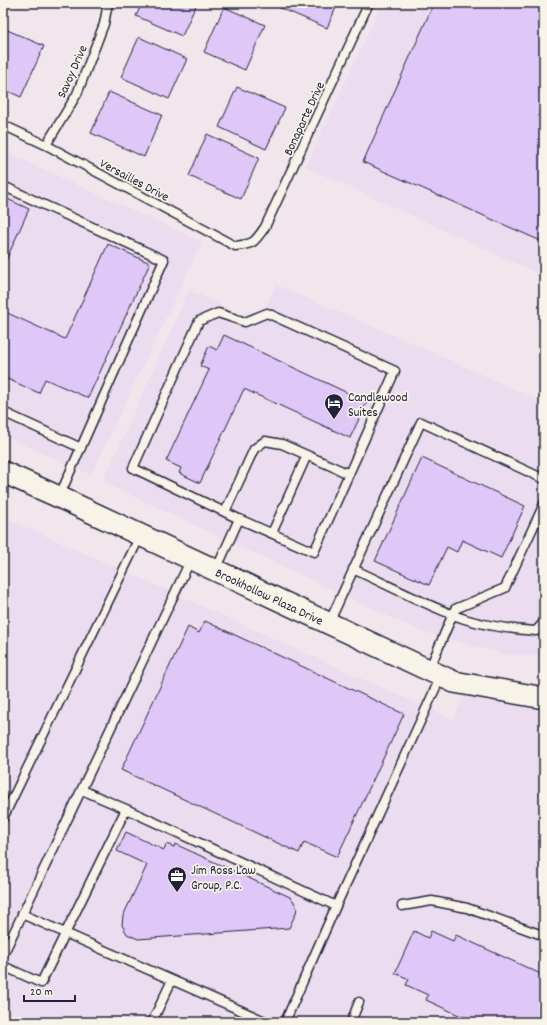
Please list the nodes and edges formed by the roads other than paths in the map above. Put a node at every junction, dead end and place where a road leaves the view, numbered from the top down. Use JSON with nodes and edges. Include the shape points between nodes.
{"nodes":[{"id":1,"x":108,"y":3,"type":"edge"},
{"id":2,"x":369,"y":3,"type":"edge"},
{"id":3,"x":3,"y":125,"type":"edge"},
{"id":4,"x":46,"y":145,"type":"junction"},
{"id":5,"x":3,"y":186,"type":"edge"},
{"id":6,"x":255,"y":241,"type":"joint"},
{"id":7,"x":3,"y":412,"type":"edge"},
{"id":8,"x":81,"y":448,"type":"junction"},
{"id":9,"x":307,"y":455,"type":"junction"},
{"id":10,"x":3,"y":472,"type":"edge"},
{"id":11,"x":349,"y":474,"type":"junction"},
{"id":12,"x":544,"y":479,"type":"edge"},
{"id":13,"x":59,"y":497,"type":"junction"},
{"id":14,"x":544,"y":504,"type":"edge"},
{"id":15,"x":225,"y":512,"type":"junction"},
{"id":16,"x":239,"y":519,"type":"junction"},
{"id":17,"x":272,"y":533,"type":"junction"},
{"id":18,"x":141,"y":535,"type":"junction"},
{"id":19,"x":192,"y":559,"type":"junction"},
{"id":20,"x":353,"y":569,"type":"junction"},
{"id":21,"x":216,"y":570,"type":"junction"},
{"id":22,"x":452,"y":615,"type":"junction"},
{"id":23,"x":544,"y":622,"type":"edge"},
{"id":24,"x":329,"y":623,"type":"junction"},
{"id":25,"x":435,"y":673,"type":"junction"},
{"id":26,"x":544,"y":698,"type":"edge"},
{"id":27,"x":82,"y":790,"type":"junction"},
{"id":28,"x":126,"y":809,"type":"junction"},
{"id":29,"x":3,"y":818,"type":"edge"},
{"id":30,"x":336,"y":906,"type":"junction"},
{"id":31,"x":402,"y":906,"type":"dead end"},
{"id":32,"x":22,"y":914,"type":"junction"},
{"id":33,"x":65,"y":933,"type":"junction"},
{"id":34,"x":543,"y":934,"type":"edge"},
{"id":35,"x":3,"y":955,"type":"edge"},
{"id":36,"x":3,"y":966,"type":"edge"},
{"id":37,"x":172,"y":980,"type":"junction"},
{"id":38,"x":359,"y":1002,"type":"dead end"},
{"id":39,"x":152,"y":1022,"type":"edge"},
{"id":40,"x":267,"y":1022,"type":"edge"},
{"id":41,"x":285,"y":1022,"type":"edge"},
{"id":42,"x":351,"y":1022,"type":"edge"}],
"edges":[{"from":1,"to":4,"type":"lane","name":"Savoy Drive","via":[[104,24],[77,94]]},
{"from":2,"to":6,"type":"lane","name":"Bonaparte Drive","via":[[265,227]]},
{"from":3,"to":4,"type":"lane","name":"Versailles Drive"},
{"from":4,"to":6,"type":"lane","name":"Versailles Drive","via":[[235,246],[249,245]]},
{"from":5,"to":8,"type":"lane","via":[[164,260]]},
{"from":7,"to":8,"type":"lane"},
{"from":8,"to":13,"type":"lane"},
{"from":9,"to":11,"type":"lane"},
{"from":9,"to":15,"type":"lane","via":[[282,444],[265,441],[254,449]]},
{"from":9,"to":17,"type":"lane"},
{"from":10,"to":13,"type":"street","name":"Brookhollow Plaza Drive"},
{"from":11,"to":15,"type":"lane","via":[[395,371],[267,313],[244,322],[218,313],[199,322],[133,468]]},
{"from":11,"to":17,"type":"lane","via":[[314,552]]},
{"from":12,"to":20,"type":"lane","via":[[421,422]]},
{"from":13,"to":18,"type":"street","name":"Brookhollow Plaza Drive"},
{"from":14,"to":22,"type":"lane","via":[[505,588],[455,609]]},
{"from":15,"to":16,"type":"lane"},
{"from":16,"to":17,"type":"lane"},
{"from":16,"to":21,"type":"lane"},
{"from":18,"to":19,"type":"street","name":"Brookhollow Plaza Drive"},
{"from":18,"to":29,"type":"lane"},
{"from":19,"to":21,"type":"street","name":"Brookhollow Plaza Drive"},
{"from":19,"to":27,"type":"lane"},
{"from":20,"to":22,"type":"lane"},
{"from":20,"to":24,"type":"lane"},
{"from":21,"to":24,"type":"street","name":"Brookhollow Plaza Drive"},
{"from":22,"to":23,"type":"lane","via":[[515,630],[536,631]]},
{"from":22,"to":25,"type":"lane"},
{"from":24,"to":25,"type":"street","name":"Brookhollow Plaza Drive"},
{"from":25,"to":26,"type":"street","name":"Brookhollow Plaza Drive","via":[[454,682]]},
{"from":25,"to":30,"type":"lane"},
{"from":27,"to":28,"type":"lane"},
{"from":27,"to":32,"type":"lane"},
{"from":28,"to":30,"type":"lane"},
{"from":28,"to":33,"type":"lane"},
{"from":30,"to":41,"type":"lane"},
{"from":31,"to":34,"type":"lane","via":[[432,901],[467,908]]},
{"from":32,"to":33,"type":"lane"},
{"from":32,"to":35,"type":"lane"},
{"from":33,"to":36,"type":"lane","via":[[40,983]]},
{"from":33,"to":37,"type":"lane"},
{"from":37,"to":39,"type":"lane"},
{"from":37,"to":40,"type":"lane"},
{"from":38,"to":42,"type":"lane"}]}
